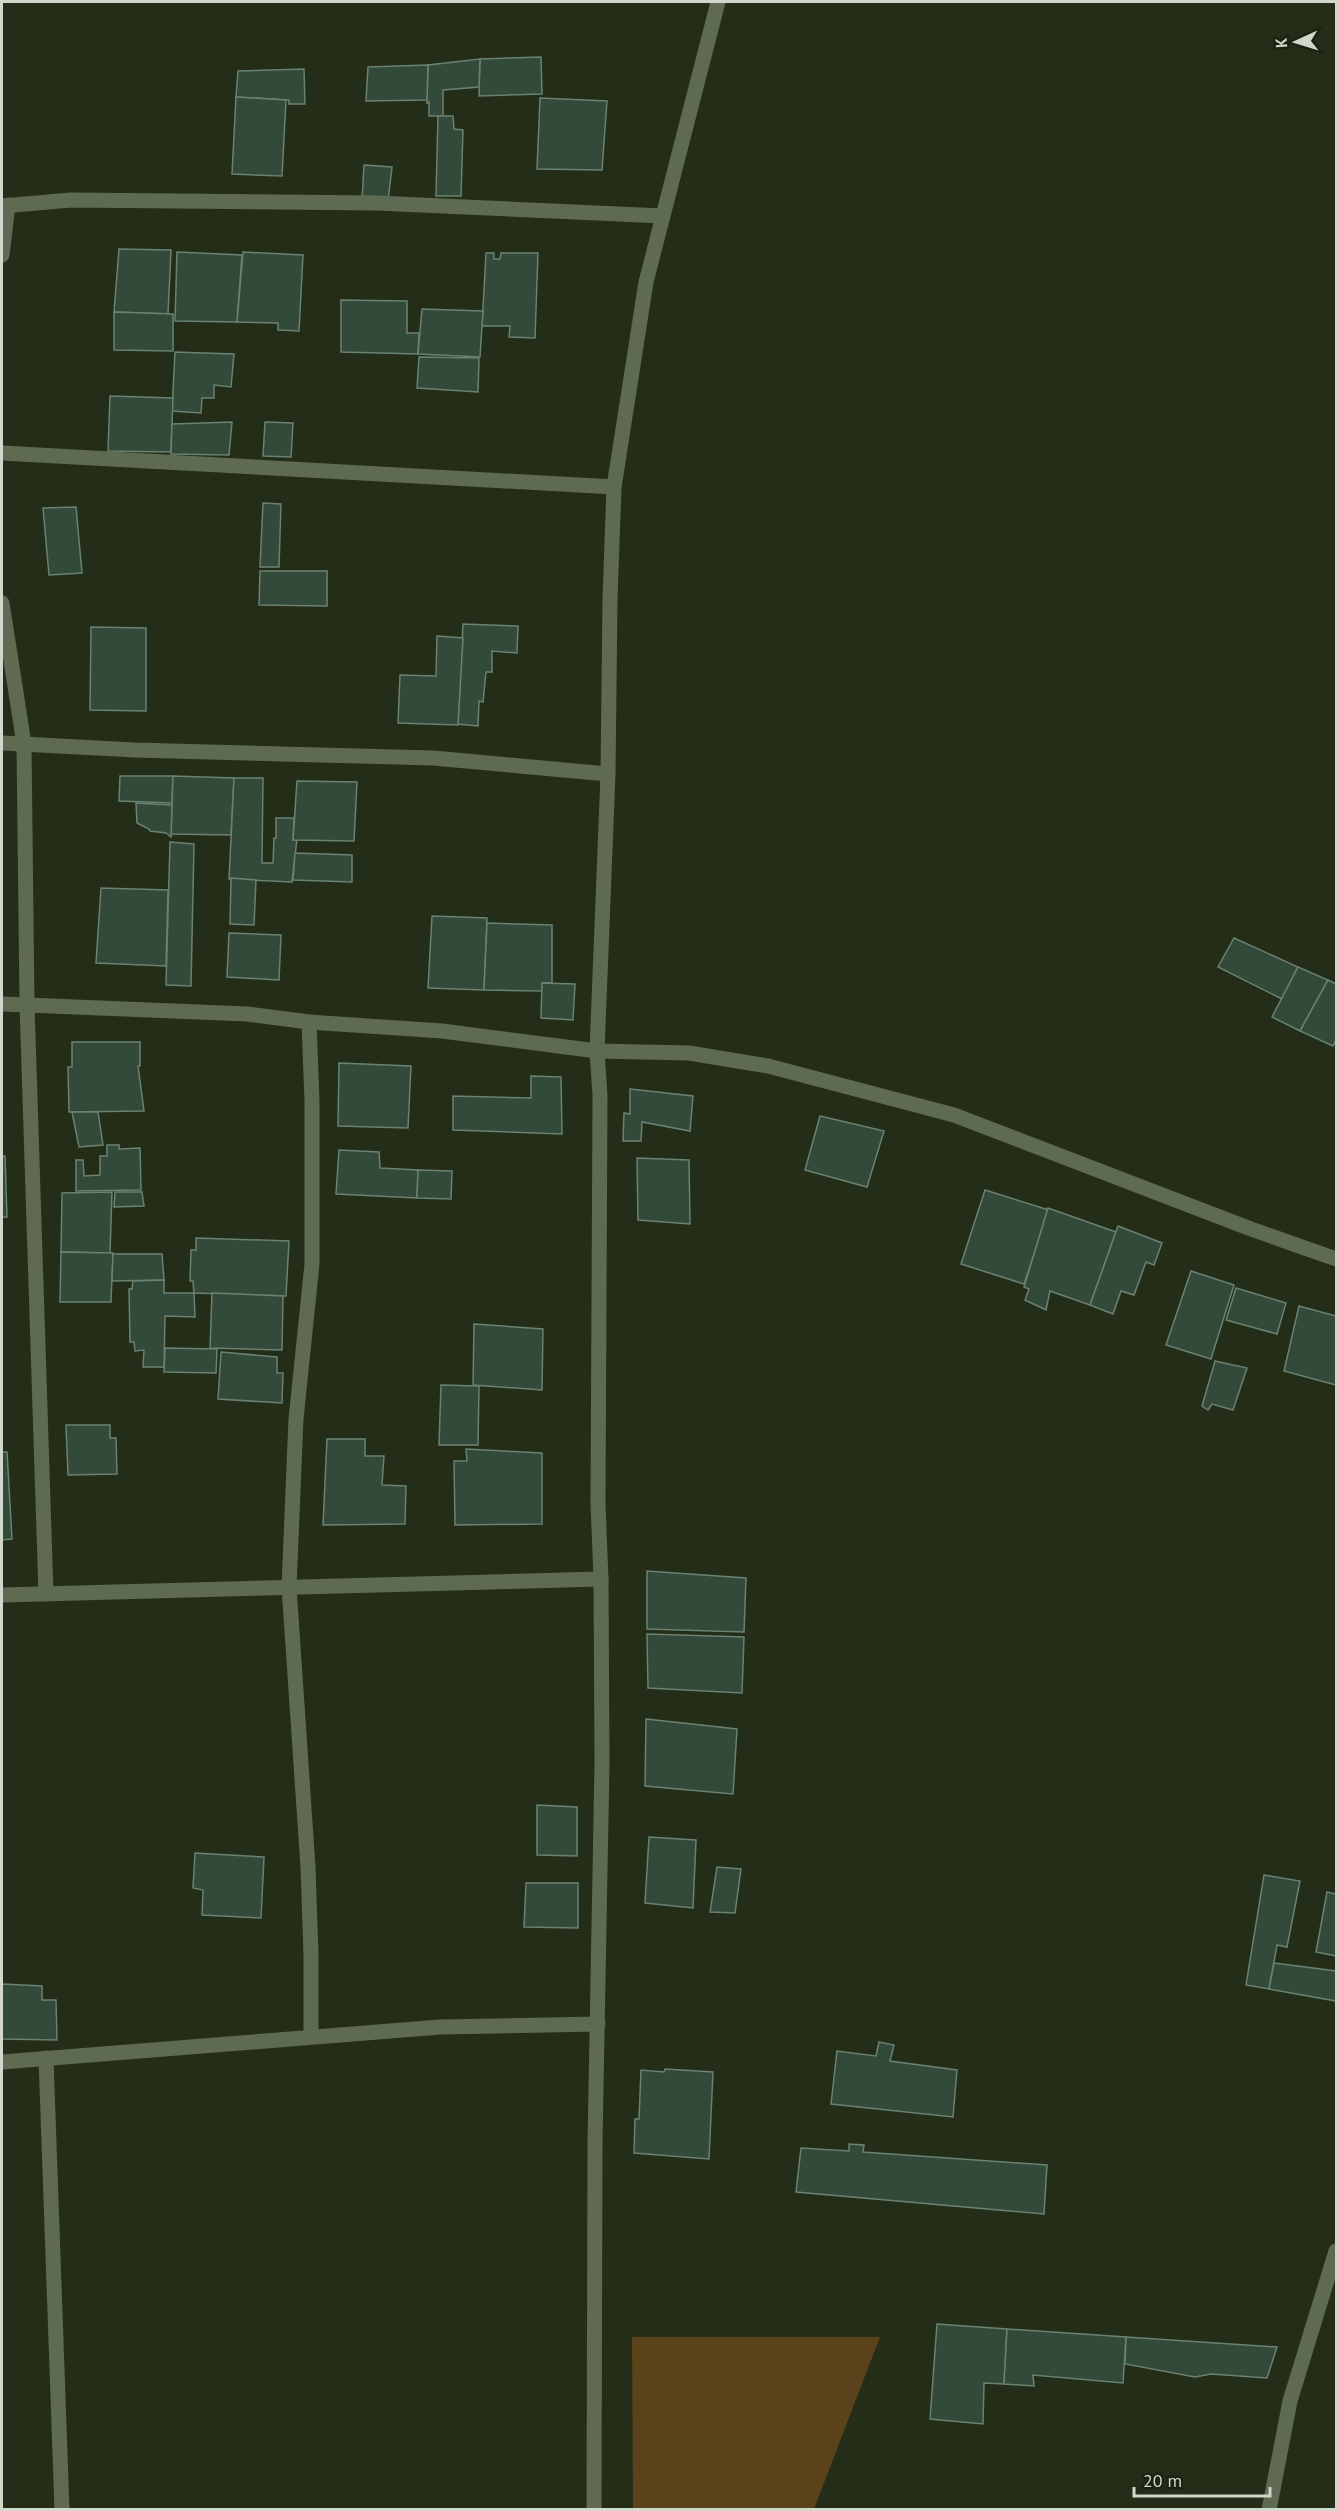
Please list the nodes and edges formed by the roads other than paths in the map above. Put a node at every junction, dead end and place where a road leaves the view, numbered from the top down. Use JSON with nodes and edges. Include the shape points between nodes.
{"nodes":[{"id":1,"x":718,"y":2,"type":"edge"},
{"id":2,"x":5,"y":206,"type":"edge"},
{"id":3,"x":663,"y":216,"type":"junction"},
{"id":4,"x":2,"y":255,"type":"edge"},
{"id":5,"x":2,"y":453,"type":"edge"},
{"id":6,"x":614,"y":487,"type":"junction"},
{"id":7,"x":2,"y":603,"type":"edge"},
{"id":8,"x":2,"y":743,"type":"edge"},
{"id":9,"x":24,"y":744,"type":"junction"},
{"id":10,"x":608,"y":774,"type":"junction"},
{"id":11,"x":2,"y":1004,"type":"edge"},
{"id":12,"x":27,"y":1005,"type":"junction"},
{"id":13,"x":309,"y":1022,"type":"junction"},
{"id":14,"x":597,"y":1051,"type":"junction"},
{"id":15,"x":1336,"y":1259,"type":"edge"},
{"id":16,"x":601,"y":1579,"type":"junction"},
{"id":17,"x":289,"y":1587,"type":"junction"},
{"id":18,"x":46,"y":1593,"type":"junction"},
{"id":19,"x":2,"y":1595,"type":"edge"},
{"id":20,"x":598,"y":2024,"type":"junction"},
{"id":21,"x":311,"y":2036,"type":"junction"},
{"id":22,"x":46,"y":2058,"type":"junction"},
{"id":23,"x":2,"y":2062,"type":"edge"},
{"id":24,"x":1336,"y":2251,"type":"edge"},
{"id":25,"x":62,"y":2510,"type":"edge"},
{"id":26,"x":594,"y":2510,"type":"edge"},
{"id":27,"x":1269,"y":2510,"type":"edge"}],
"edges":[{"from":1,"to":3,"type":"street"},
{"from":2,"to":3,"type":"street","via":[[71,200],[376,203]]},
{"from":2,"to":4,"type":"street"},
{"from":3,"to":6,"type":"street","via":[[646,282]]},
{"from":5,"to":6,"type":"street"},
{"from":6,"to":10,"type":"street"},
{"from":7,"to":9,"type":"street"},
{"from":8,"to":9,"type":"street"},
{"from":9,"to":10,"type":"street","via":[[433,758]]},
{"from":9,"to":12,"type":"street"},
{"from":10,"to":14,"type":"street"},
{"from":11,"to":12,"type":"street"},
{"from":12,"to":13,"type":"street","via":[[247,1014]]},
{"from":12,"to":18,"type":"street"},
{"from":13,"to":14,"type":"street","via":[[442,1031]]},
{"from":13,"to":17,"type":"street","via":[[312,1264],[296,1419]]},
{"from":14,"to":15,"type":"street","via":[[689,1053],[768,1066],[954,1115]]},
{"from":14,"to":16,"type":"street"},
{"from":16,"to":17,"type":"street"},
{"from":16,"to":20,"type":"street"},
{"from":17,"to":18,"type":"street"},
{"from":17,"to":21,"type":"street","via":[[308,1867]]},
{"from":18,"to":19,"type":"street"},
{"from":20,"to":21,"type":"street","via":[[440,2027]]},
{"from":20,"to":26,"type":"street"},
{"from":21,"to":22,"type":"street"},
{"from":22,"to":23,"type":"street"},
{"from":22,"to":25,"type":"street"},
{"from":24,"to":27,"type":"street","via":[[1290,2401]]}]}
